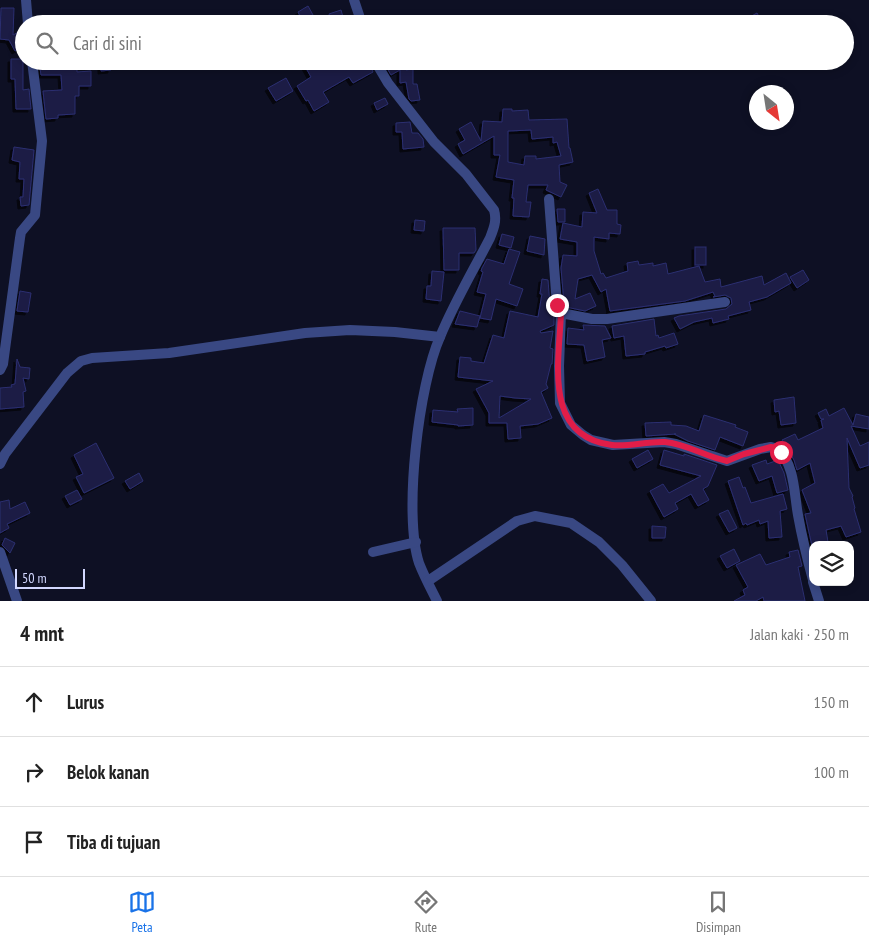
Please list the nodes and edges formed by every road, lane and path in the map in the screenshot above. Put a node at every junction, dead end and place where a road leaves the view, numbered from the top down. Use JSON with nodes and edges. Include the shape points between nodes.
{"nodes":[{"id":1,"x":26,"y":0,"type":"edge"},
{"id":2,"x":354,"y":0,"type":"edge"},
{"id":3,"x":27,"y":15,"type":"edge"},
{"id":4,"x":359,"y":15,"type":"edge"},
{"id":5,"x":33,"y":70,"type":"edge"},
{"id":6,"x":380,"y":70,"type":"edge"},
{"id":7,"x":549,"y":199,"type":"dead end"},
{"id":8,"x":725,"y":302,"type":"dead end"},
{"id":9,"x":561,"y":313,"type":"junction"},
{"id":10,"x":440,"y":337,"type":"junction"},
{"id":11,"x":0,"y":370,"type":"edge"},
{"id":12,"x":0,"y":464,"type":"edge"},
{"id":13,"x":416,"y":542,"type":"junction"},
{"id":14,"x":0,"y":552,"type":"edge"},
{"id":15,"x":373,"y":552,"type":"dead end"},
{"id":16,"x":809,"y":563,"type":"edge"},
{"id":17,"x":428,"y":581,"type":"junction"},
{"id":18,"x":814,"y":586,"type":"edge"},
{"id":19,"x":17,"y":601,"type":"edge"},
{"id":20,"x":437,"y":601,"type":"edge"},
{"id":21,"x":651,"y":601,"type":"edge"},
{"id":22,"x":819,"y":601,"type":"edge"}],
"edges":[{"from":1,"to":3,"type":"street"},
{"from":2,"to":4,"type":"street"},
{"from":5,"to":11,"type":"street","via":[[42,141],[35,215],[20,238]]},
{"from":6,"to":10,"type":"street","via":[[434,142],[466,174],[496,216],[490,238]]},
{"from":7,"to":9,"type":"street","via":[[557,305]]},
{"from":8,"to":9,"type":"street","via":[[607,319]]},
{"from":9,"to":16,"type":"street","via":[[560,403],[571,425],[591,440],[606,444],[664,442],[727,461],[760,449],[778,449],[792,476]]},
{"from":10,"to":12,"type":"street","via":[[350,330],[305,333],[169,353],[81,361],[67,373]]},
{"from":10,"to":13,"type":"street","via":[[425,392],[414,476]]},
{"from":13,"to":15,"type":"street"},
{"from":13,"to":17,"type":"street","via":[[419,562]]},
{"from":14,"to":19,"type":"street"},
{"from":17,"to":20,"type":"street"},
{"from":17,"to":21,"type":"street","via":[[517,521],[535,516],[571,523],[599,542]]},
{"from":18,"to":22,"type":"street"}]}
